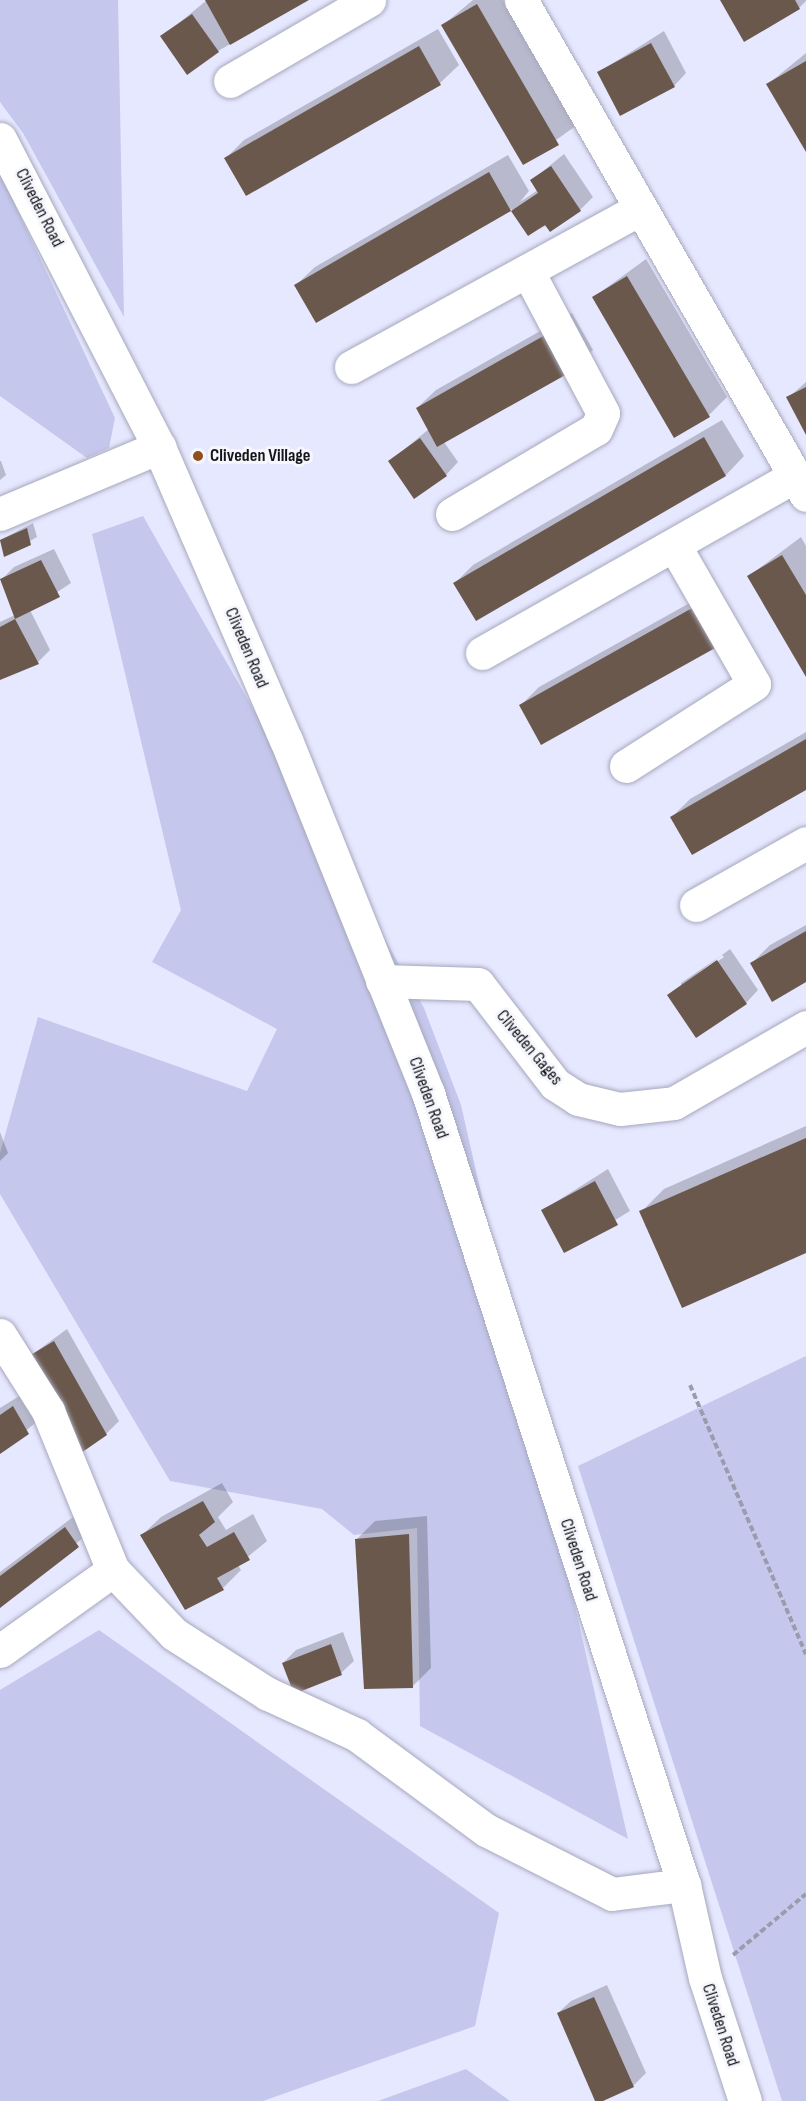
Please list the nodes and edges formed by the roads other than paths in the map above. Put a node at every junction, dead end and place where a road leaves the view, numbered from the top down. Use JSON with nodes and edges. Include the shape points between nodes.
{"nodes":[{"id":1,"x":369,"y":0,"type":"edge"},
{"id":2,"x":521,"y":0,"type":"edge"},
{"id":3,"x":230,"y":81,"type":"dead end"},
{"id":4,"x":0,"y":138,"type":"edge"},
{"id":5,"x":640,"y":208,"type":"junction"},
{"id":6,"x":528,"y":272,"type":"junction"},
{"id":7,"x":351,"y":368,"type":"dead end"},
{"id":8,"x":159,"y":447,"type":"junction"},
{"id":9,"x":801,"y":485,"type":"edge"},
{"id":10,"x":0,"y":514,"type":"edge"},
{"id":11,"x":452,"y":514,"type":"dead end"},
{"id":12,"x":674,"y":545,"type":"junction"},
{"id":13,"x":482,"y":653,"type":"dead end"},
{"id":14,"x":626,"y":766,"type":"dead end"},
{"id":15,"x":806,"y":843,"type":"edge"},
{"id":16,"x":696,"y":905,"type":"dead end"},
{"id":17,"x":382,"y":981,"type":"junction"},
{"id":18,"x":806,"y":1026,"type":"edge"},
{"id":19,"x":0,"y":1335,"type":"edge"},
{"id":20,"x":113,"y":1570,"type":"junction"},
{"id":21,"x":0,"y":1651,"type":"edge"},
{"id":22,"x":684,"y":1885,"type":"junction"},
{"id":23,"x":745,"y":2101,"type":"edge"}],
"edges":[{"from":1,"to":3,"type":"street"},
{"from":2,"to":5,"type":"street"},
{"from":4,"to":8,"type":"street","name":"Cliveden Road"},
{"from":5,"to":6,"type":"street"},
{"from":5,"to":9,"type":"street"},
{"from":6,"to":7,"type":"street"},
{"from":6,"to":11,"type":"street","via":[[603,413],[596,429]]},
{"from":8,"to":10,"type":"street"},
{"from":8,"to":17,"type":"street","name":"Cliveden Road","via":[[286,740]]},
{"from":9,"to":12,"type":"street"},
{"from":12,"to":13,"type":"street"},
{"from":12,"to":14,"type":"street","via":[[754,684]]},
{"from":15,"to":16,"type":"street"},
{"from":17,"to":18,"type":"street","name":"Cliveden Gages","via":[[478,984],[555,1084],[578,1099],[620,1109],[674,1103]]},
{"from":17,"to":22,"type":"street","name":"Cliveden Road","via":[[428,1093]]},
{"from":19,"to":20,"type":"street","via":[[48,1412]]},
{"from":20,"to":21,"type":"street"},
{"from":20,"to":22,"type":"street","via":[[174,1634],[268,1694],[357,1735],[486,1830],[612,1894]]},
{"from":22,"to":23,"type":"street","name":"Cliveden Road","via":[[705,1978]]}]}
